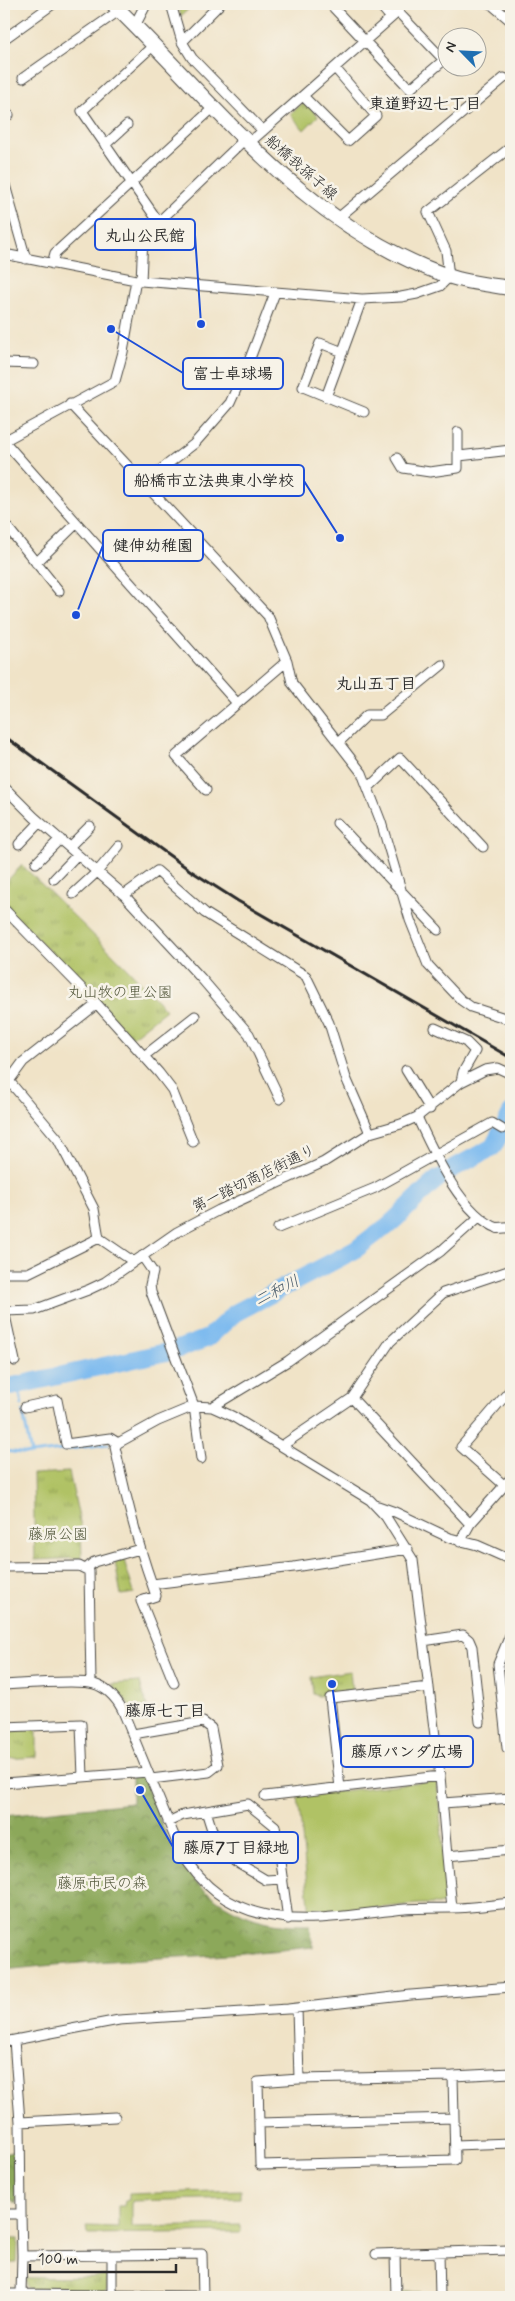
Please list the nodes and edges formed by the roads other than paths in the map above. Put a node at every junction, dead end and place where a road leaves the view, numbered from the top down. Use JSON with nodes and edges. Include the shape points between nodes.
{"nodes":[{"id":1,"x":53,"y":4,"type":"edge"},
{"id":2,"x":146,"y":4,"type":"edge"},
{"id":3,"x":170,"y":4,"type":"edge"},
{"id":4,"x":220,"y":4,"type":"edge"},
{"id":5,"x":330,"y":4,"type":"edge"},
{"id":6,"x":380,"y":4,"type":"edge"},
{"id":7,"x":491,"y":4,"type":"edge"},
{"id":8,"x":117,"y":7,"type":"edge"},
{"id":9,"x":391,"y":18,"type":"junction"},
{"id":10,"x":511,"y":21,"type":"edge"},
{"id":11,"x":135,"y":25,"type":"junction"},
{"id":12,"x":4,"y":39,"type":"edge"},
{"id":13,"x":365,"y":41,"type":"junction"},
{"id":14,"x":182,"y":42,"type":"junction"},
{"id":15,"x":155,"y":44,"type":"junction"},
{"id":16,"x":335,"y":68,"type":"junction"},
{"id":17,"x":22,"y":78,"type":"dead end"},
{"id":18,"x":504,"y":78,"type":"dead end"},
{"id":19,"x":303,"y":96,"type":"junction"},
{"id":20,"x":213,"y":108,"type":"junction"},
{"id":21,"x":126,"y":125,"type":"dead end"},
{"id":22,"x":263,"y":131,"type":"junction"},
{"id":23,"x":247,"y":141,"type":"junction"},
{"id":24,"x":105,"y":145,"type":"junction"},
{"id":25,"x":511,"y":147,"type":"edge"},
{"id":26,"x":4,"y":185,"type":"edge"},
{"id":27,"x":131,"y":185,"type":"junction"},
{"id":28,"x":337,"y":219,"type":"junction"},
{"id":29,"x":158,"y":222,"type":"junction"},
{"id":30,"x":4,"y":254,"type":"edge"},
{"id":31,"x":26,"y":259,"type":"junction"},
{"id":32,"x":52,"y":264,"type":"junction"},
{"id":33,"x":448,"y":277,"type":"junction"},
{"id":34,"x":139,"y":281,"type":"junction"},
{"id":35,"x":511,"y":288,"type":"edge"},
{"id":36,"x":275,"y":293,"type":"junction"},
{"id":37,"x":362,"y":299,"type":"junction"},
{"id":38,"x":343,"y":352,"type":"junction"},
{"id":39,"x":4,"y":363,"type":"edge"},
{"id":40,"x":34,"y":364,"type":"dead end"},
{"id":41,"x":326,"y":396,"type":"junction"},
{"id":42,"x":70,"y":404,"type":"junction"},
{"id":43,"x":364,"y":412,"type":"dead end"},
{"id":44,"x":458,"y":432,"type":"dead end"},
{"id":45,"x":5,"y":439,"type":"edge"},
{"id":46,"x":511,"y":450,"type":"edge"},
{"id":47,"x":459,"y":456,"type":"junction"},
{"id":48,"x":397,"y":458,"type":"dead end"},
{"id":49,"x":143,"y":483,"type":"junction"},
{"id":50,"x":4,"y":523,"type":"edge"},
{"id":51,"x":77,"y":523,"type":"junction"},
{"id":52,"x":36,"y":563,"type":"junction"},
{"id":53,"x":59,"y":591,"type":"dead end"},
{"id":54,"x":286,"y":661,"type":"junction"},
{"id":55,"x":442,"y":665,"type":"dead end"},
{"id":56,"x":238,"y":703,"type":"junction"},
{"id":57,"x":339,"y":742,"type":"junction"},
{"id":58,"x":4,"y":787,"type":"edge"},
{"id":59,"x":368,"y":788,"type":"junction"},
{"id":60,"x":206,"y":790,"type":"dead end"},
{"id":61,"x":40,"y":822,"type":"junction"},
{"id":62,"x":337,"y":823,"type":"dead end"},
{"id":63,"x":90,"y":826,"type":"dead end"},
{"id":64,"x":60,"y":839,"type":"junction"},
{"id":65,"x":19,"y":844,"type":"dead end"},
{"id":66,"x":119,"y":846,"type":"dead end"},
{"id":67,"x":69,"y":847,"type":"junction"},
{"id":68,"x":483,"y":847,"type":"dead end"},
{"id":69,"x":78,"y":855,"type":"junction"},
{"id":70,"x":36,"y":863,"type":"dead end"},
{"id":71,"x":97,"y":872,"type":"junction"},
{"id":72,"x":54,"y":879,"type":"dead end"},
{"id":73,"x":399,"y":889,"type":"junction"},
{"id":74,"x":72,"y":894,"type":"dead end"},
{"id":75,"x":124,"y":896,"type":"junction"},
{"id":76,"x":4,"y":909,"type":"edge"},
{"id":77,"x":438,"y":930,"type":"dead end"},
{"id":78,"x":97,"y":1004,"type":"junction"},
{"id":79,"x":195,"y":1016,"type":"dead end"},
{"id":80,"x":511,"y":1020,"type":"edge"},
{"id":81,"x":435,"y":1028,"type":"dead end"},
{"id":82,"x":144,"y":1056,"type":"junction"},
{"id":83,"x":406,"y":1070,"type":"dead end"},
{"id":84,"x":511,"y":1074,"type":"edge"},
{"id":85,"x":6,"y":1082,"type":"edge"},
{"id":86,"x":461,"y":1082,"type":"junction"},
{"id":87,"x":280,"y":1099,"type":"dead end"},
{"id":88,"x":430,"y":1108,"type":"junction"},
{"id":89,"x":417,"y":1118,"type":"junction"},
{"id":90,"x":502,"y":1128,"type":"dead end"},
{"id":91,"x":370,"y":1133,"type":"junction"},
{"id":92,"x":193,"y":1142,"type":"dead end"},
{"id":93,"x":435,"y":1156,"type":"junction"},
{"id":94,"x":479,"y":1217,"type":"junction"},
{"id":95,"x":511,"y":1227,"type":"edge"},
{"id":96,"x":278,"y":1228,"type":"dead end"},
{"id":97,"x":498,"y":1228,"type":"joint"},
{"id":98,"x":99,"y":1238,"type":"junction"},
{"id":99,"x":138,"y":1259,"type":"junction"},
{"id":100,"x":511,"y":1270,"type":"edge"},
{"id":101,"x":4,"y":1273,"type":"edge"},
{"id":102,"x":4,"y":1311,"type":"edge"},
{"id":103,"x":15,"y":1361,"type":"dead end"},
{"id":104,"x":511,"y":1389,"type":"edge"},
{"id":105,"x":352,"y":1398,"type":"junction"},
{"id":106,"x":194,"y":1406,"type":"junction"},
{"id":107,"x":212,"y":1406,"type":"junction"},
{"id":108,"x":25,"y":1407,"type":"dead end"},
{"id":109,"x":118,"y":1443,"type":"junction"},
{"id":110,"x":283,"y":1445,"type":"junction"},
{"id":111,"x":200,"y":1459,"type":"dead end"},
{"id":112,"x":511,"y":1478,"type":"edge"},
{"id":113,"x":505,"y":1486,"type":"junction"},
{"id":114,"x":378,"y":1506,"type":"junction"},
{"id":115,"x":470,"y":1524,"type":"junction"},
{"id":116,"x":460,"y":1542,"type":"junction"},
{"id":117,"x":140,"y":1549,"type":"junction"},
{"id":118,"x":408,"y":1549,"type":"junction"},
{"id":119,"x":511,"y":1560,"type":"edge"},
{"id":120,"x":4,"y":1567,"type":"edge"},
{"id":121,"x":86,"y":1568,"type":"junction"},
{"id":122,"x":152,"y":1584,"type":"junction"},
{"id":123,"x":511,"y":1633,"type":"edge"},
{"id":124,"x":423,"y":1641,"type":"junction"},
{"id":125,"x":91,"y":1683,"type":"junction"},
{"id":126,"x":174,"y":1683,"type":"dead end"},
{"id":127,"x":4,"y":1685,"type":"edge"},
{"id":128,"x":429,"y":1687,"type":"junction"},
{"id":129,"x":480,"y":1722,"type":"dead end"},
{"id":130,"x":4,"y":1726,"type":"edge"},
{"id":131,"x":133,"y":1734,"type":"junction"},
{"id":132,"x":511,"y":1748,"type":"edge"},
{"id":133,"x":150,"y":1776,"type":"junction"},
{"id":134,"x":440,"y":1776,"type":"junction"},
{"id":135,"x":83,"y":1777,"type":"junction"},
{"id":136,"x":4,"y":1783,"type":"edge"},
{"id":137,"x":340,"y":1788,"type":"junction"},
{"id":138,"x":265,"y":1796,"type":"dead end"},
{"id":139,"x":511,"y":1798,"type":"edge"},
{"id":140,"x":443,"y":1803,"type":"junction"},
{"id":141,"x":206,"y":1811,"type":"junction"},
{"id":142,"x":168,"y":1822,"type":"junction"},
{"id":143,"x":511,"y":1850,"type":"edge"},
{"id":144,"x":448,"y":1856,"type":"junction"},
{"id":145,"x":283,"y":1880,"type":"junction"},
{"id":146,"x":511,"y":1903,"type":"edge"},
{"id":147,"x":452,"y":1908,"type":"junction"},
{"id":148,"x":288,"y":1919,"type":"junction"},
{"id":149,"x":511,"y":1988,"type":"edge"},
{"id":150,"x":297,"y":2008,"type":"junction"},
{"id":151,"x":14,"y":2040,"type":"junction"},
{"id":152,"x":4,"y":2042,"type":"edge"},
{"id":153,"x":511,"y":2073,"type":"edge"},
{"id":154,"x":453,"y":2076,"type":"junction"},
{"id":155,"x":299,"y":2078,"type":"junction"},
{"id":156,"x":115,"y":2117,"type":"dead end"},
{"id":157,"x":454,"y":2118,"type":"junction"},
{"id":158,"x":20,"y":2122,"type":"junction"},
{"id":159,"x":259,"y":2123,"type":"junction"},
{"id":160,"x":511,"y":2143,"type":"edge"},
{"id":161,"x":455,"y":2145,"type":"junction"},
{"id":162,"x":4,"y":2214,"type":"edge"},
{"id":163,"x":21,"y":2214,"type":"junction"},
{"id":164,"x":509,"y":2250,"type":"dead end"},
{"id":165,"x":438,"y":2252,"type":"junction"},
{"id":166,"x":395,"y":2253,"type":"junction"},
{"id":167,"x":112,"y":2254,"type":"junction"},
{"id":168,"x":376,"y":2254,"type":"dead end"},
{"id":169,"x":22,"y":2256,"type":"junction"},
{"id":170,"x":4,"y":2294,"type":"edge"},
{"id":171,"x":21,"y":2294,"type":"junction"},
{"id":172,"x":112,"y":2296,"type":"junction"},
{"id":173,"x":203,"y":2296,"type":"edge"},
{"id":174,"x":396,"y":2297,"type":"edge"},
{"id":175,"x":440,"y":2297,"type":"edge"}],
"edges":[{"from":1,"to":12,"type":"street"},
{"from":2,"to":11,"type":"street"},
{"from":3,"to":14,"type":"street"},
{"from":4,"to":14,"type":"street"},
{"from":5,"to":13,"type":"street"},
{"from":6,"to":9,"type":"street"},
{"from":7,"to":10,"type":"street"},
{"from":8,"to":11,"type":"main road","name":"船橋我孫子線"},
{"from":8,"to":17,"type":"street"},
{"from":9,"to":13,"type":"street"},
{"from":9,"to":13,"type":"street","via":[[398,12],[444,60],[410,88]]},
{"from":11,"to":15,"type":"main road","name":"船橋我孫子線"},
{"from":13,"to":16,"type":"street"},
{"from":14,"to":22,"type":"street","via":[[192,58]]},
{"from":15,"to":20,"type":"main road","name":"船橋我孫子線"},
{"from":15,"to":24,"type":"street","via":[[82,111]]},
{"from":16,"to":19,"type":"street"},
{"from":16,"to":19,"type":"street","via":[[376,116],[348,141]]},
{"from":18,"to":28,"type":"street"},
{"from":19,"to":22,"type":"street"},
{"from":20,"to":23,"type":"main road","name":"船橋我孫子線"},
{"from":20,"to":27,"type":"street"},
{"from":21,"to":24,"type":"street"},
{"from":22,"to":23,"type":"street"},
{"from":23,"to":28,"type":"main road","name":"船橋我孫子線","via":[[302,194]]},
{"from":23,"to":29,"type":"street"},
{"from":24,"to":27,"type":"street"},
{"from":25,"to":33,"type":"street","via":[[428,212],[446,251]]},
{"from":26,"to":31,"type":"street"},
{"from":27,"to":29,"type":"street"},
{"from":27,"to":32,"type":"street","via":[[55,253]]},
{"from":28,"to":33,"type":"main road","name":"船橋我孫子線","via":[[388,250]]},
{"from":29,"to":34,"type":"street","via":[[143,237]]},
{"from":30,"to":31,"type":"street"},
{"from":31,"to":32,"type":"street"},
{"from":32,"to":34,"type":"street"},
{"from":33,"to":35,"type":"main road","name":"船橋我孫子線"},
{"from":33,"to":37,"type":"street","via":[[440,286],[417,294]]},
{"from":34,"to":36,"type":"street"},
{"from":34,"to":42,"type":"street","via":[[115,381]]},
{"from":36,"to":37,"type":"street"},
{"from":36,"to":49,"type":"street","via":[[230,403],[194,444]]},
{"from":37,"to":38,"type":"street"},
{"from":38,"to":41,"type":"street"},
{"from":38,"to":41,"type":"street","via":[[320,343],[303,387]]},
{"from":39,"to":40,"type":"street"},
{"from":41,"to":43,"type":"street"},
{"from":42,"to":45,"type":"street"},
{"from":42,"to":49,"type":"street"},
{"from":44,"to":47,"type":"street"},
{"from":45,"to":51,"type":"street"},
{"from":46,"to":47,"type":"street"},
{"from":47,"to":48,"type":"street","via":[[458,468],[430,472],[403,468]]},
{"from":49,"to":54,"type":"street","via":[[268,616]]},
{"from":50,"to":52,"type":"street"},
{"from":51,"to":52,"type":"street"},
{"from":51,"to":56,"type":"street"},
{"from":52,"to":53,"type":"street"},
{"from":54,"to":56,"type":"street"},
{"from":54,"to":57,"type":"street","via":[[292,683]]},
{"from":55,"to":57,"type":"street","via":[[381,716],[367,715]]},
{"from":56,"to":60,"type":"street","via":[[176,756]]},
{"from":57,"to":59,"type":"street","via":[[362,773]]},
{"from":58,"to":61,"type":"street"},
{"from":59,"to":68,"type":"street","via":[[400,758]]},
{"from":59,"to":73,"type":"street"},
{"from":61,"to":64,"type":"street"},
{"from":61,"to":65,"type":"street"},
{"from":62,"to":73,"type":"street"},
{"from":63,"to":67,"type":"street"},
{"from":64,"to":67,"type":"street"},
{"from":64,"to":70,"type":"street"},
{"from":66,"to":71,"type":"street"},
{"from":67,"to":69,"type":"street"},
{"from":69,"to":71,"type":"street"},
{"from":69,"to":72,"type":"street"},
{"from":71,"to":74,"type":"street"},
{"from":71,"to":75,"type":"street"},
{"from":73,"to":77,"type":"street"},
{"from":73,"to":80,"type":"street","via":[[428,965],[444,984],[471,1007]]},
{"from":75,"to":87,"type":"street","via":[[202,978],[249,1034]]},
{"from":75,"to":91,"type":"street","via":[[157,872],[205,912],[306,976],[329,1023],[346,1078]]},
{"from":76,"to":78,"type":"street"},
{"from":78,"to":82,"type":"street"},
{"from":78,"to":85,"type":"street","via":[[23,1062]]},
{"from":79,"to":82,"type":"street"},
{"from":81,"to":86,"type":"street","via":[[466,1042],[476,1051],[463,1072]]},
{"from":82,"to":92,"type":"street","via":[[172,1090]]},
{"from":83,"to":88,"type":"street"},
{"from":84,"to":86,"type":"street","name":"第一踏切商店街通り","via":[[493,1068]]},
{"from":85,"to":98,"type":"street","via":[[58,1139],[94,1209]]},
{"from":86,"to":88,"type":"street","name":"第一踏切商店街通り"},
{"from":88,"to":89,"type":"street","name":"第一踏切商店街通り"},
{"from":89,"to":91,"type":"street","name":"第一踏切商店街通り"},
{"from":89,"to":93,"type":"street"},
{"from":90,"to":93,"type":"street","via":[[492,1123]]},
{"from":91,"to":99,"type":"street","name":"第一踏切商店街通り","via":[[324,1162],[177,1232]]},
{"from":93,"to":94,"type":"street","via":[[449,1180]]},
{"from":93,"to":96,"type":"street","via":[[363,1194]]},
{"from":94,"to":97,"type":"street"},
{"from":94,"to":107,"type":"street","via":[[441,1251],[288,1362]]},
{"from":95,"to":97,"type":"street"},
{"from":98,"to":99,"type":"street"},
{"from":98,"to":101,"type":"street","via":[[28,1273]]},
{"from":99,"to":102,"type":"street","name":"第一踏切商店街通り","via":[[105,1282],[48,1306]]},
{"from":99,"to":106,"type":"street","via":[[153,1272],[151,1292]]},
{"from":100,"to":105,"type":"street","via":[[443,1293],[390,1342]]},
{"from":102,"to":103,"type":"street"},
{"from":104,"to":113,"type":"street","via":[[461,1447]]},
{"from":105,"to":110,"type":"street"},
{"from":105,"to":115,"type":"street"},
{"from":106,"to":107,"type":"street"},
{"from":106,"to":109,"type":"street"},
{"from":106,"to":111,"type":"street"},
{"from":107,"to":110,"type":"street"},
{"from":108,"to":109,"type":"street","via":[[57,1400],[66,1444],[110,1438]]},
{"from":109,"to":117,"type":"street","via":[[115,1447],[122,1482]]},
{"from":110,"to":114,"type":"street"},
{"from":112,"to":113,"type":"street"},
{"from":113,"to":115,"type":"street"},
{"from":114,"to":116,"type":"street"},
{"from":114,"to":118,"type":"street"},
{"from":115,"to":116,"type":"street"},
{"from":116,"to":119,"type":"street"},
{"from":117,"to":121,"type":"street","via":[[94,1562]]},
{"from":117,"to":122,"type":"street"},
{"from":118,"to":122,"type":"street"},
{"from":118,"to":124,"type":"street","via":[[413,1560]]},
{"from":120,"to":121,"type":"street"},
{"from":121,"to":125,"type":"street","via":[[90,1575]]},
{"from":122,"to":126,"type":"street","via":[[156,1596],[141,1600]]},
{"from":123,"to":132,"type":"street","via":[[498,1664],[507,1748]]},
{"from":124,"to":128,"type":"street"},
{"from":124,"to":129,"type":"street","via":[[463,1635],[469,1640]]},
{"from":125,"to":127,"type":"street"},
{"from":125,"to":131,"type":"street","via":[[106,1690],[119,1703]]},
{"from":128,"to":134,"type":"street"},
{"from":128,"to":137,"type":"street","via":[[330,1698]]},
{"from":130,"to":135,"type":"street","via":[[81,1724]]},
{"from":131,"to":133,"type":"street"},
{"from":131,"to":133,"type":"street","via":[[203,1722],[211,1728],[218,1765],[208,1772]]},
{"from":133,"to":135,"type":"street"},
{"from":133,"to":142,"type":"street"},
{"from":134,"to":137,"type":"street"},
{"from":134,"to":140,"type":"street"},
{"from":135,"to":136,"type":"street"},
{"from":137,"to":138,"type":"street"},
{"from":139,"to":140,"type":"street"},
{"from":140,"to":144,"type":"street"},
{"from":141,"to":142,"type":"street","via":[[183,1815]]},
{"from":141,"to":145,"type":"street","via":[[213,1833],[234,1861],[266,1880]]},
{"from":141,"to":145,"type":"street","via":[[248,1804],[275,1826]]},
{"from":142,"to":148,"type":"street","via":[[187,1861],[209,1887],[252,1911]]},
{"from":143,"to":144,"type":"street"},
{"from":144,"to":147,"type":"street"},
{"from":145,"to":148,"type":"street"},
{"from":146,"to":147,"type":"street"},
{"from":147,"to":148,"type":"street"},
{"from":149,"to":150,"type":"street"},
{"from":150,"to":151,"type":"street","via":[[119,2020]]},
{"from":150,"to":155,"type":"street"},
{"from":151,"to":152,"type":"street"},
{"from":151,"to":158,"type":"street"},
{"from":153,"to":154,"type":"street"},
{"from":154,"to":155,"type":"street"},
{"from":154,"to":157,"type":"street"},
{"from":155,"to":159,"type":"street","via":[[258,2082]]},
{"from":156,"to":158,"type":"street"},
{"from":157,"to":159,"type":"street"},
{"from":157,"to":161,"type":"street"},
{"from":158,"to":163,"type":"street"},
{"from":159,"to":161,"type":"street","via":[[260,2166],[455,2160]]},
{"from":160,"to":161,"type":"street"},
{"from":162,"to":163,"type":"street"},
{"from":163,"to":169,"type":"street"},
{"from":164,"to":165,"type":"street"},
{"from":165,"to":166,"type":"street"},
{"from":165,"to":175,"type":"street"},
{"from":166,"to":168,"type":"street"},
{"from":166,"to":174,"type":"street"},
{"from":167,"to":169,"type":"street"},
{"from":167,"to":172,"type":"street"},
{"from":167,"to":173,"type":"street","via":[[202,2254]]},
{"from":169,"to":171,"type":"street"},
{"from":170,"to":171,"type":"street"},
{"from":171,"to":172,"type":"street"},
{"from":172,"to":173,"type":"street"}]}
